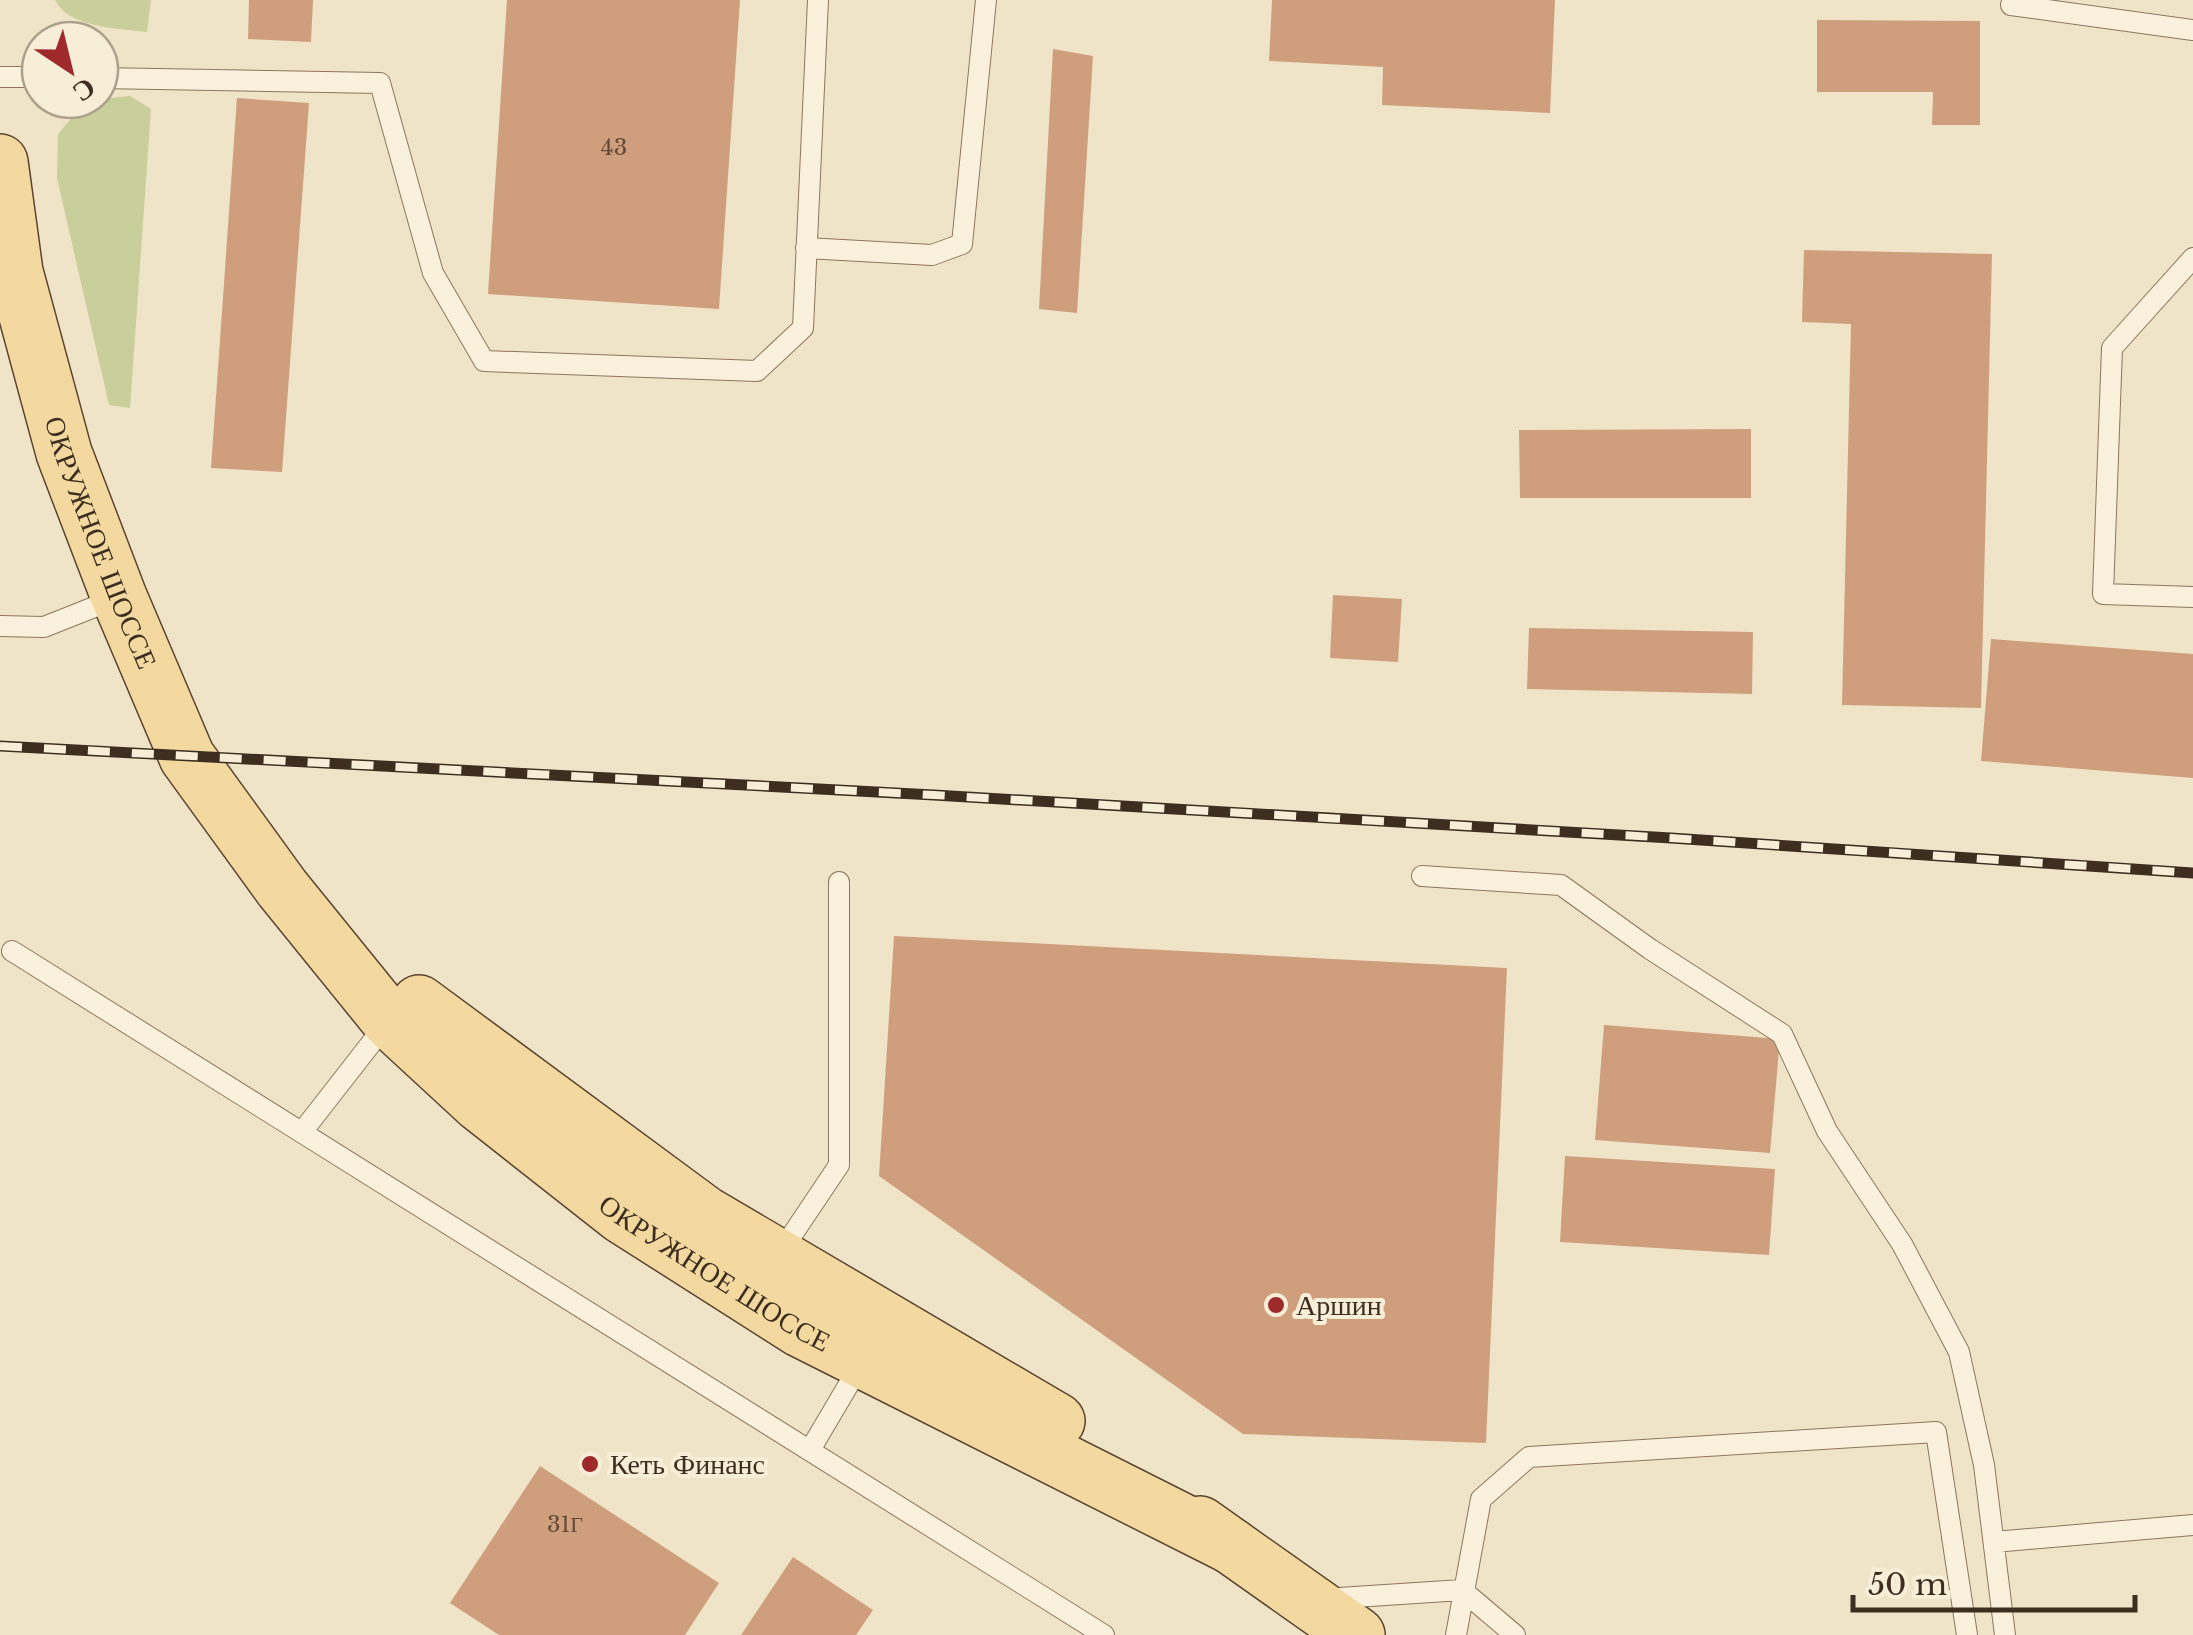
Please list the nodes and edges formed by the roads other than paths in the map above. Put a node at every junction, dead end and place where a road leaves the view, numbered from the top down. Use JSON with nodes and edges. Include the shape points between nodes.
{"nodes":[{"id":1,"x":818,"y":0,"type":"edge"},
{"id":2,"x":986,"y":0,"type":"edge"},
{"id":3,"x":2011,"y":5,"type":"dead end"},
{"id":4,"x":2193,"y":30,"type":"edge"},
{"id":5,"x":120,"y":78,"type":"edge"},
{"id":6,"x":0,"y":162,"type":"edge"},
{"id":7,"x":806,"y":248,"type":"junction"},
{"id":8,"x":2193,"y":258,"type":"edge"},
{"id":9,"x":2193,"y":596,"type":"edge"},
{"id":10,"x":119,"y":597,"type":"junction"},
{"id":11,"x":0,"y":626,"type":"edge"},
{"id":12,"x":1422,"y":876,"type":"dead end"},
{"id":13,"x":840,"y":882,"type":"dead end"},
{"id":14,"x":282,"y":888,"type":"junction"},
{"id":15,"x":12,"y":951,"type":"dead end"},
{"id":16,"x":390,"y":1020,"type":"junction"},
{"id":17,"x":302,"y":1132,"type":"junction"},
{"id":18,"x":778,"y":1256,"type":"junction"},
{"id":19,"x":864,"y":1360,"type":"junction"},
{"id":20,"x":810,"y":1450,"type":"junction"},
{"id":21,"x":2193,"y":1525,"type":"edge"},
{"id":22,"x":1994,"y":1542,"type":"junction"},
{"id":23,"x":1231,"y":1546,"type":"junction"},
{"id":24,"x":1462,"y":1590,"type":"junction"},
{"id":25,"x":1307,"y":1600,"type":"junction"},
{"id":26,"x":1104,"y":1635,"type":"edge"},
{"id":27,"x":1356,"y":1635,"type":"edge"},
{"id":28,"x":1456,"y":1635,"type":"edge"},
{"id":29,"x":1515,"y":1635,"type":"edge"},
{"id":30,"x":1966,"y":1635,"type":"edge"},
{"id":31,"x":2005,"y":1635,"type":"edge"}],
"edges":[{"from":1,"to":7,"type":"lane"},
{"from":2,"to":7,"type":"lane","via":[[962,244],[932,255]]},
{"from":3,"to":4,"type":"lane"},
{"from":5,"to":7,"type":"lane","via":[[380,83],[433,273],[484,362],[757,370],[803,328]]},
{"from":6,"to":10,"type":"main road","name":"ОКРУЖНОЕ ШОССЕ","via":[[14,272],[64,452]]},
{"from":8,"to":9,"type":"lane","via":[[2112,348],[2103,594]]},
{"from":10,"to":11,"type":"lane","via":[[44,627]]},
{"from":10,"to":14,"type":"main road","name":"ОКРУЖНОЕ ШОССЕ","via":[[187,757]]},
{"from":12,"to":22,"type":"lane","via":[[1561,885],[1782,1034],[1828,1131],[1902,1244],[1959,1352]]},
{"from":13,"to":18,"type":"lane","via":[[839,1165]]},
{"from":14,"to":16,"type":"main road","name":"ОКРУЖНОЕ ШОССЕ"},
{"from":14,"to":18,"type":"main road","name":"ОКРУЖНОЕ ШОССЕ","via":[[442,1024],[705,1214]]},
{"from":15,"to":17,"type":"lane"},
{"from":16,"to":17,"type":"lane"},
{"from":16,"to":19,"type":"main road","name":"ОКРУЖНОЕ ШОССЕ","via":[[480,1104],[622,1215],[800,1329]]},
{"from":17,"to":20,"type":"lane"},
{"from":18,"to":23,"type":"main road","name":"ОКРУЖНОЕ ШОССЕ","via":[[1047,1414]]},
{"from":19,"to":20,"type":"lane"},
{"from":19,"to":23,"type":"main road","name":"ОКРУЖНОЕ ШОССЕ"},
{"from":20,"to":26,"type":"lane"},
{"from":21,"to":22,"type":"lane"},
{"from":22,"to":31,"type":"lane"},
{"from":23,"to":25,"type":"main road","name":"ОКРУЖНОЕ ШОССЕ"},
{"from":24,"to":25,"type":"lane"},
{"from":24,"to":28,"type":"lane"},
{"from":24,"to":29,"type":"lane"},
{"from":24,"to":30,"type":"lane","via":[[1481,1498],[1528,1457],[1936,1432]]},
{"from":25,"to":27,"type":"main road","name":"ОКРУЖНОЕ ШОССЕ"}]}
